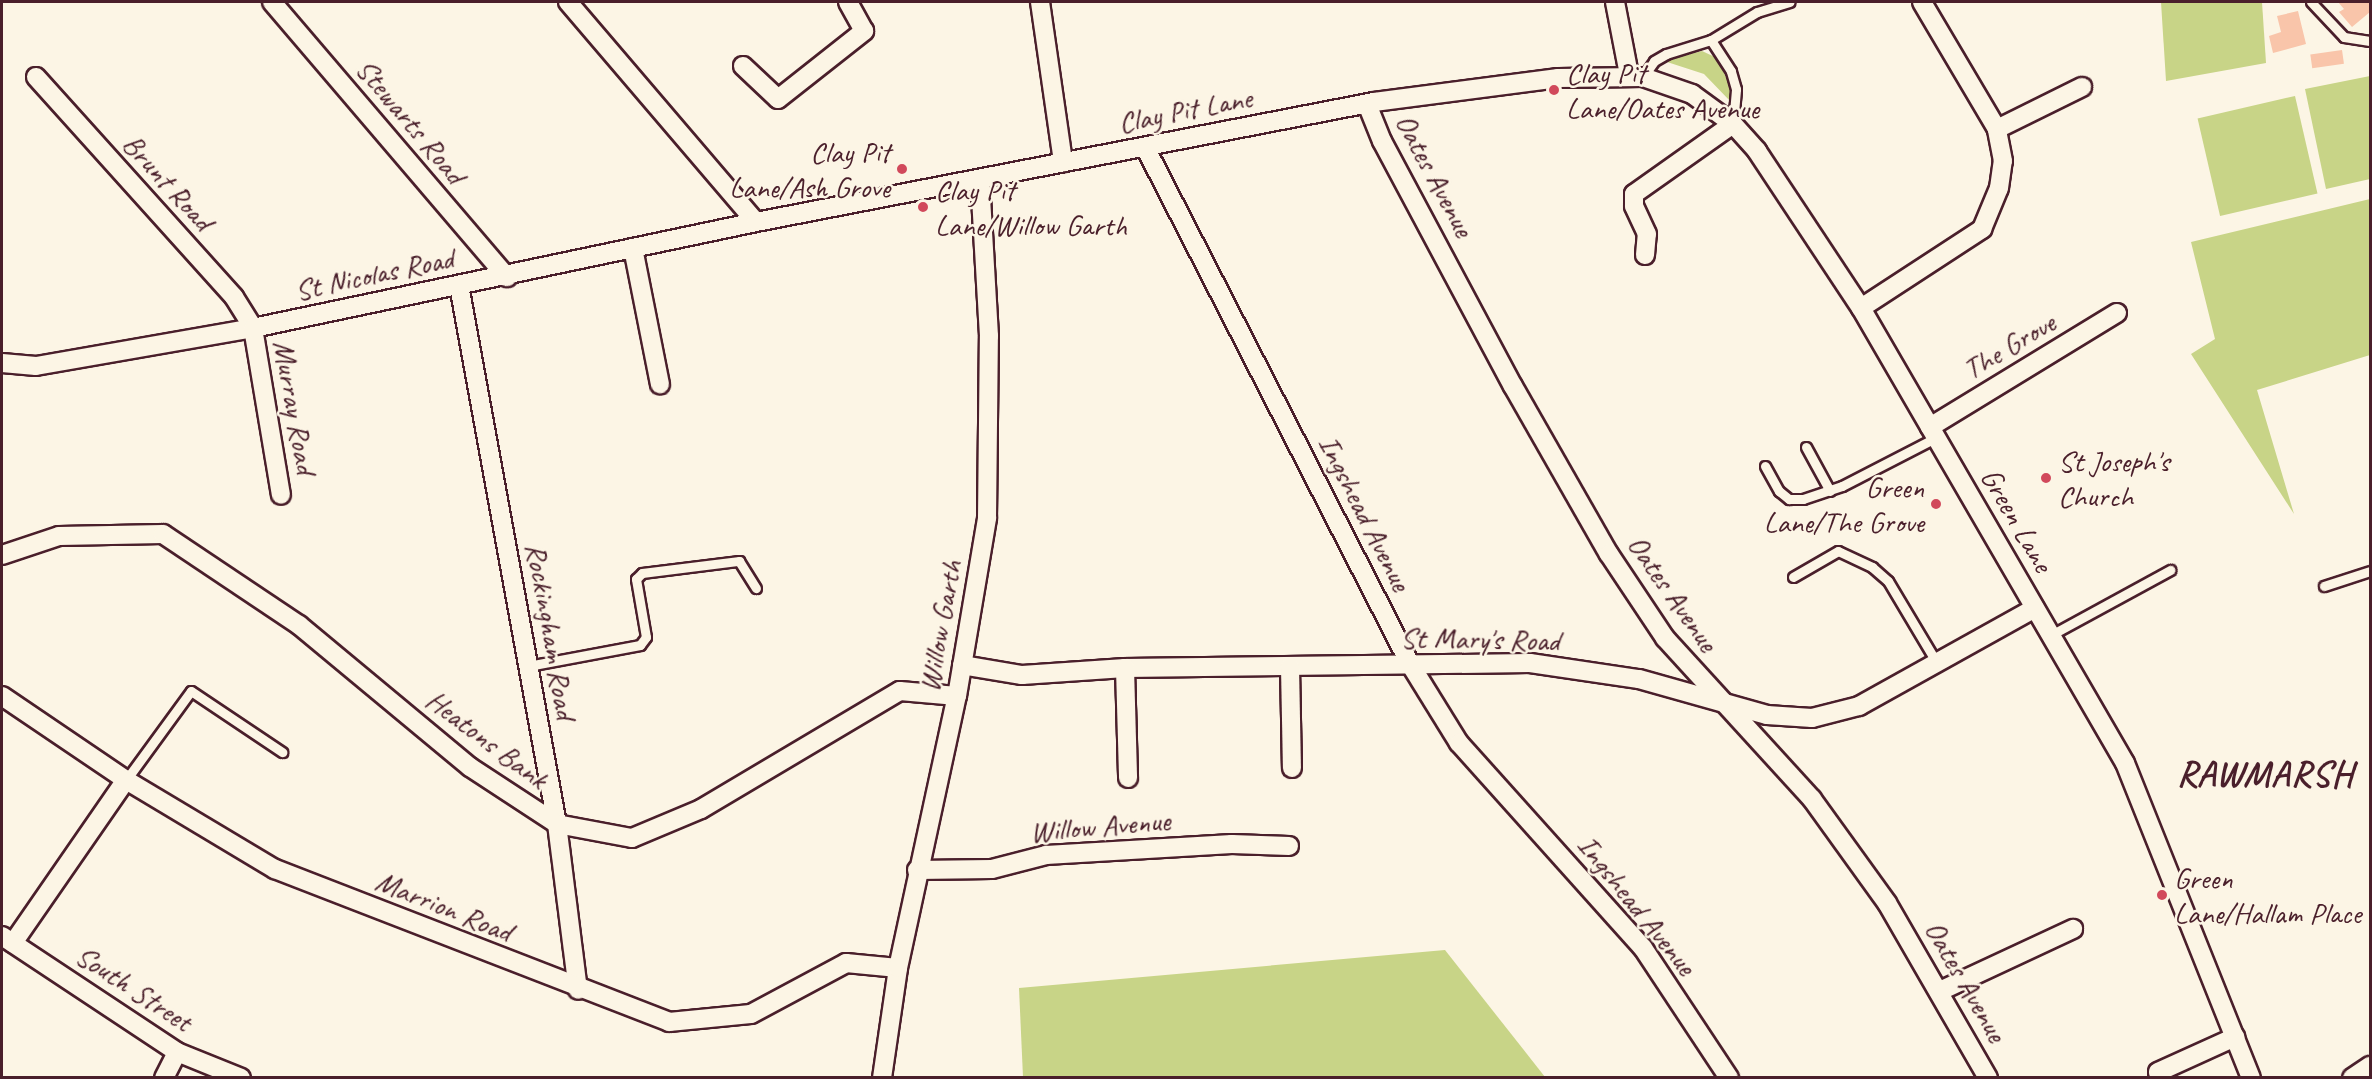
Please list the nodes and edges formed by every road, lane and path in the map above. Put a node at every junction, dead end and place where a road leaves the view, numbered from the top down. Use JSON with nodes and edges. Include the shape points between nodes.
{"nodes":[{"id":1,"x":272,"y":2,"type":"edge"},
{"id":2,"x":568,"y":2,"type":"edge"},
{"id":3,"x":848,"y":2,"type":"edge"},
{"id":4,"x":1040,"y":2,"type":"edge"},
{"id":5,"x":1615,"y":2,"type":"edge"},
{"id":6,"x":1789,"y":2,"type":"edge"},
{"id":7,"x":1922,"y":2,"type":"edge"},
{"id":8,"x":2311,"y":2,"type":"edge"},
{"id":9,"x":1711,"y":40,"type":"junction"},
{"id":10,"x":2370,"y":41,"type":"edge"},
{"id":11,"x":743,"y":66,"type":"dead end"},
{"id":12,"x":1636,"y":76,"type":"junction"},
{"id":13,"x":36,"y":77,"type":"dead end"},
{"id":14,"x":2082,"y":87,"type":"dead end"},
{"id":15,"x":1367,"y":104,"type":"junction"},
{"id":16,"x":1733,"y":124,"type":"junction"},
{"id":17,"x":1997,"y":129,"type":"junction"},
{"id":18,"x":1145,"y":147,"type":"junction"},
{"id":19,"x":1063,"y":162,"type":"junction"},
{"id":20,"x":980,"y":179,"type":"junction"},
{"id":21,"x":756,"y":222,"type":"junction"},
{"id":22,"x":633,"y":248,"type":"junction"},
{"id":23,"x":1645,"y":255,"type":"dead end"},
{"id":24,"x":507,"y":277,"type":"junction"},
{"id":25,"x":459,"y":285,"type":"junction"},
{"id":26,"x":1861,"y":308,"type":"junction"},
{"id":27,"x":2117,"y":314,"type":"dead end"},
{"id":28,"x":253,"y":328,"type":"junction"},
{"id":29,"x":2,"y":363,"type":"edge"},
{"id":30,"x":660,"y":384,"type":"dead end"},
{"id":31,"x":1934,"y":432,"type":"junction"},
{"id":32,"x":1806,"y":447,"type":"dead end"},
{"id":33,"x":1765,"y":466,"type":"dead end"},
{"id":34,"x":1830,"y":491,"type":"junction"},
{"id":35,"x":281,"y":495,"type":"dead end"},
{"id":36,"x":2,"y":555,"type":"edge"},
{"id":37,"x":2170,"y":570,"type":"dead end"},
{"id":38,"x":2370,"y":571,"type":"edge"},
{"id":39,"x":1794,"y":577,"type":"dead end"},
{"id":40,"x":2324,"y":586,"type":"dead end"},
{"id":41,"x":756,"y":588,"type":"dead end"},
{"id":42,"x":2035,"y":608,"type":"junction"},
{"id":43,"x":2051,"y":635,"type":"junction"},
{"id":44,"x":1410,"y":664,"type":"junction"},
{"id":45,"x":962,"y":665,"type":"junction"},
{"id":46,"x":1938,"y":665,"type":"junction"},
{"id":47,"x":528,"y":666,"type":"junction"},
{"id":48,"x":1290,"y":667,"type":"junction"},
{"id":49,"x":1125,"y":668,"type":"junction"},
{"id":50,"x":2,"y":696,"type":"edge"},
{"id":51,"x":957,"y":696,"type":"junction"},
{"id":52,"x":1729,"y":707,"type":"junction"},
{"id":53,"x":282,"y":752,"type":"dead end"},
{"id":54,"x":1292,"y":768,"type":"dead end"},
{"id":55,"x":1128,"y":778,"type":"dead end"},
{"id":56,"x":126,"y":780,"type":"junction"},
{"id":57,"x":557,"y":824,"type":"junction"},
{"id":58,"x":1288,"y":846,"type":"dead end"},
{"id":59,"x":917,"y":870,"type":"junction"},
{"id":60,"x":2073,"y":929,"type":"dead end"},
{"id":61,"x":7,"y":939,"type":"edge"},
{"id":62,"x":898,"y":968,"type":"junction"},
{"id":63,"x":579,"y":990,"type":"junction"},
{"id":64,"x":1940,"y":991,"type":"junction"},
{"id":65,"x":2235,"y":1037,"type":"junction"},
{"id":66,"x":177,"y":1052,"type":"junction"},
{"id":67,"x":2370,"y":1069,"type":"edge"},
{"id":68,"x":164,"y":1077,"type":"edge"},
{"id":69,"x":242,"y":1077,"type":"edge"},
{"id":70,"x":882,"y":1077,"type":"edge"},
{"id":71,"x":1729,"y":1077,"type":"edge"},
{"id":72,"x":1988,"y":1077,"type":"edge"},
{"id":73,"x":2160,"y":1077,"type":"edge"},
{"id":74,"x":2251,"y":1077,"type":"edge"},
{"id":75,"x":2352,"y":1077,"type":"edge"}],
"edges":[{"from":1,"to":24,"type":"street","name":"Stewarts Road"},
{"from":2,"to":21,"type":"street"},
{"from":3,"to":11,"type":"street","via":[[864,30],[778,99]]},
{"from":4,"to":19,"type":"street"},
{"from":5,"to":12,"type":"street"},
{"from":6,"to":9,"type":"lane","via":[[1757,12]]},
{"from":7,"to":17,"type":"street"},
{"from":8,"to":10,"type":"lane","via":[[2344,37]]},
{"from":9,"to":12,"type":"lane","via":[[1666,54]]},
{"from":9,"to":16,"type":"lane","via":[[1731,71],[1736,89]]},
{"from":12,"to":15,"type":"street","name":"Clay Pit Lane","via":[[1558,78]]},
{"from":12,"to":16,"type":"street","name":"Green Lane","via":[[1692,94]]},
{"from":13,"to":28,"type":"street","name":"Brunt Road","via":[[234,297]]},
{"from":14,"to":17,"type":"street"},
{"from":15,"to":18,"type":"street","name":"Clay Pit Lane"},
{"from":15,"to":52,"type":"street","name":"Oates Avenue","via":[[1382,141],[1513,386],[1609,554],[1665,638]]},
{"from":16,"to":23,"type":"street","via":[[1634,194],[1634,206],[1647,234]]},
{"from":16,"to":26,"type":"street","name":"Green Lane","via":[[1757,151]]},
{"from":17,"to":26,"type":"street","via":[[2003,161],[1999,188],[1982,229]]},
{"from":18,"to":19,"type":"street","name":"Clay Pit Lane"},
{"from":18,"to":44,"type":"street","name":"Ingshead Avenue"},
{"from":19,"to":20,"type":"street","name":"Clay Pit Lane"},
{"from":20,"to":21,"type":"street","name":"Clay Pit Lane"},
{"from":20,"to":45,"type":"street","name":"Willow Garth","via":[[989,336],[987,518]]},
{"from":21,"to":22,"type":"street","name":"St Nicolas Road"},
{"from":22,"to":24,"type":"street","name":"St Nicolas Road"},
{"from":22,"to":30,"type":"street"},
{"from":24,"to":25,"type":"street","name":"St Nicolas Road"},
{"from":25,"to":28,"type":"street","name":"St Nicolas Road"},
{"from":25,"to":47,"type":"street","name":"Rockingham Road"},
{"from":26,"to":31,"type":"street","name":"Green Lane"},
{"from":27,"to":31,"type":"street","name":"The Grove"},
{"from":28,"to":29,"type":"street","name":"St Nicolas Road","via":[[36,366]]},
{"from":28,"to":35,"type":"street","name":"Murray Road"},
{"from":31,"to":34,"type":"lane"},
{"from":31,"to":42,"type":"street","name":"Green Lane"},
{"from":32,"to":34,"type":"lane"},
{"from":33,"to":34,"type":"lane","via":[[1789,499]]},
{"from":36,"to":57,"type":"street","name":"Heatons Bank","via":[[58,536],[163,534],[299,625],[470,767]]},
{"from":37,"to":43,"type":"lane"},
{"from":38,"to":40,"type":"lane"},
{"from":39,"to":46,"type":"lane","via":[[1838,551],[1872,567],[1888,581]]},
{"from":41,"to":47,"type":"lane","via":[[739,561],[642,573],[636,579],[646,637],[640,645]]},
{"from":42,"to":43,"type":"street","name":"Green Lane"},
{"from":42,"to":46,"type":"street","name":"St Mary's Road"},
{"from":43,"to":65,"type":"street","name":"Green Lane","via":[[2125,763]]},
{"from":44,"to":48,"type":"street","name":"St Mary's Road"},
{"from":44,"to":52,"type":"street","name":"St Mary's Road","via":[[1530,663],[1639,679]]},
{"from":44,"to":71,"type":"street","name":"Ingshead Avenue","via":[[1459,743],[1643,948]]},
{"from":45,"to":49,"type":"street","name":"St Mary's Road","via":[[1022,675]]},
{"from":45,"to":51,"type":"street","name":"Willow Garth"},
{"from":46,"to":52,"type":"street","name":"St Mary's Road","via":[[1859,706],[1832,715],[1794,719]]},
{"from":47,"to":57,"type":"street","name":"Rockingham Road"},
{"from":48,"to":49,"type":"street","name":"St Mary's Road"},
{"from":48,"to":54,"type":"street"},
{"from":49,"to":55,"type":"street"},
{"from":50,"to":56,"type":"street","name":"Marrion Road"},
{"from":51,"to":57,"type":"street","name":"Heatons Bank","via":[[900,691],[701,809],[632,838]]},
{"from":51,"to":59,"type":"street","name":"Willow Garth"},
{"from":52,"to":64,"type":"street","name":"Oates Avenue","via":[[1812,799],[1887,903]]},
{"from":53,"to":56,"type":"lane","via":[[191,691]]},
{"from":56,"to":61,"type":"street"},
{"from":56,"to":63,"type":"street","name":"Marrion Road","via":[[275,869]]},
{"from":57,"to":63,"type":"street","name":"Rockingham Road"},
{"from":58,"to":59,"type":"street","name":"Willow Avenue","via":[[1232,844],[1046,855],[992,869]]},
{"from":59,"to":62,"type":"street","name":"Willow Garth"},
{"from":60,"to":64,"type":"street"},
{"from":61,"to":66,"type":"street","name":"South Street"},
{"from":62,"to":63,"type":"street","name":"Marrion Road","via":[[846,963],[752,1014],[669,1022]]},
{"from":62,"to":70,"type":"street","name":"Willow Garth"},
{"from":64,"to":72,"type":"street","name":"Oates Avenue"},
{"from":65,"to":73,"type":"street","via":[[2158,1072]]},
{"from":65,"to":74,"type":"street","name":"Green Lane"},
{"from":66,"to":68,"type":"street"},
{"from":66,"to":69,"type":"street","name":"South Street"},
{"from":67,"to":75,"type":"street"}]}
